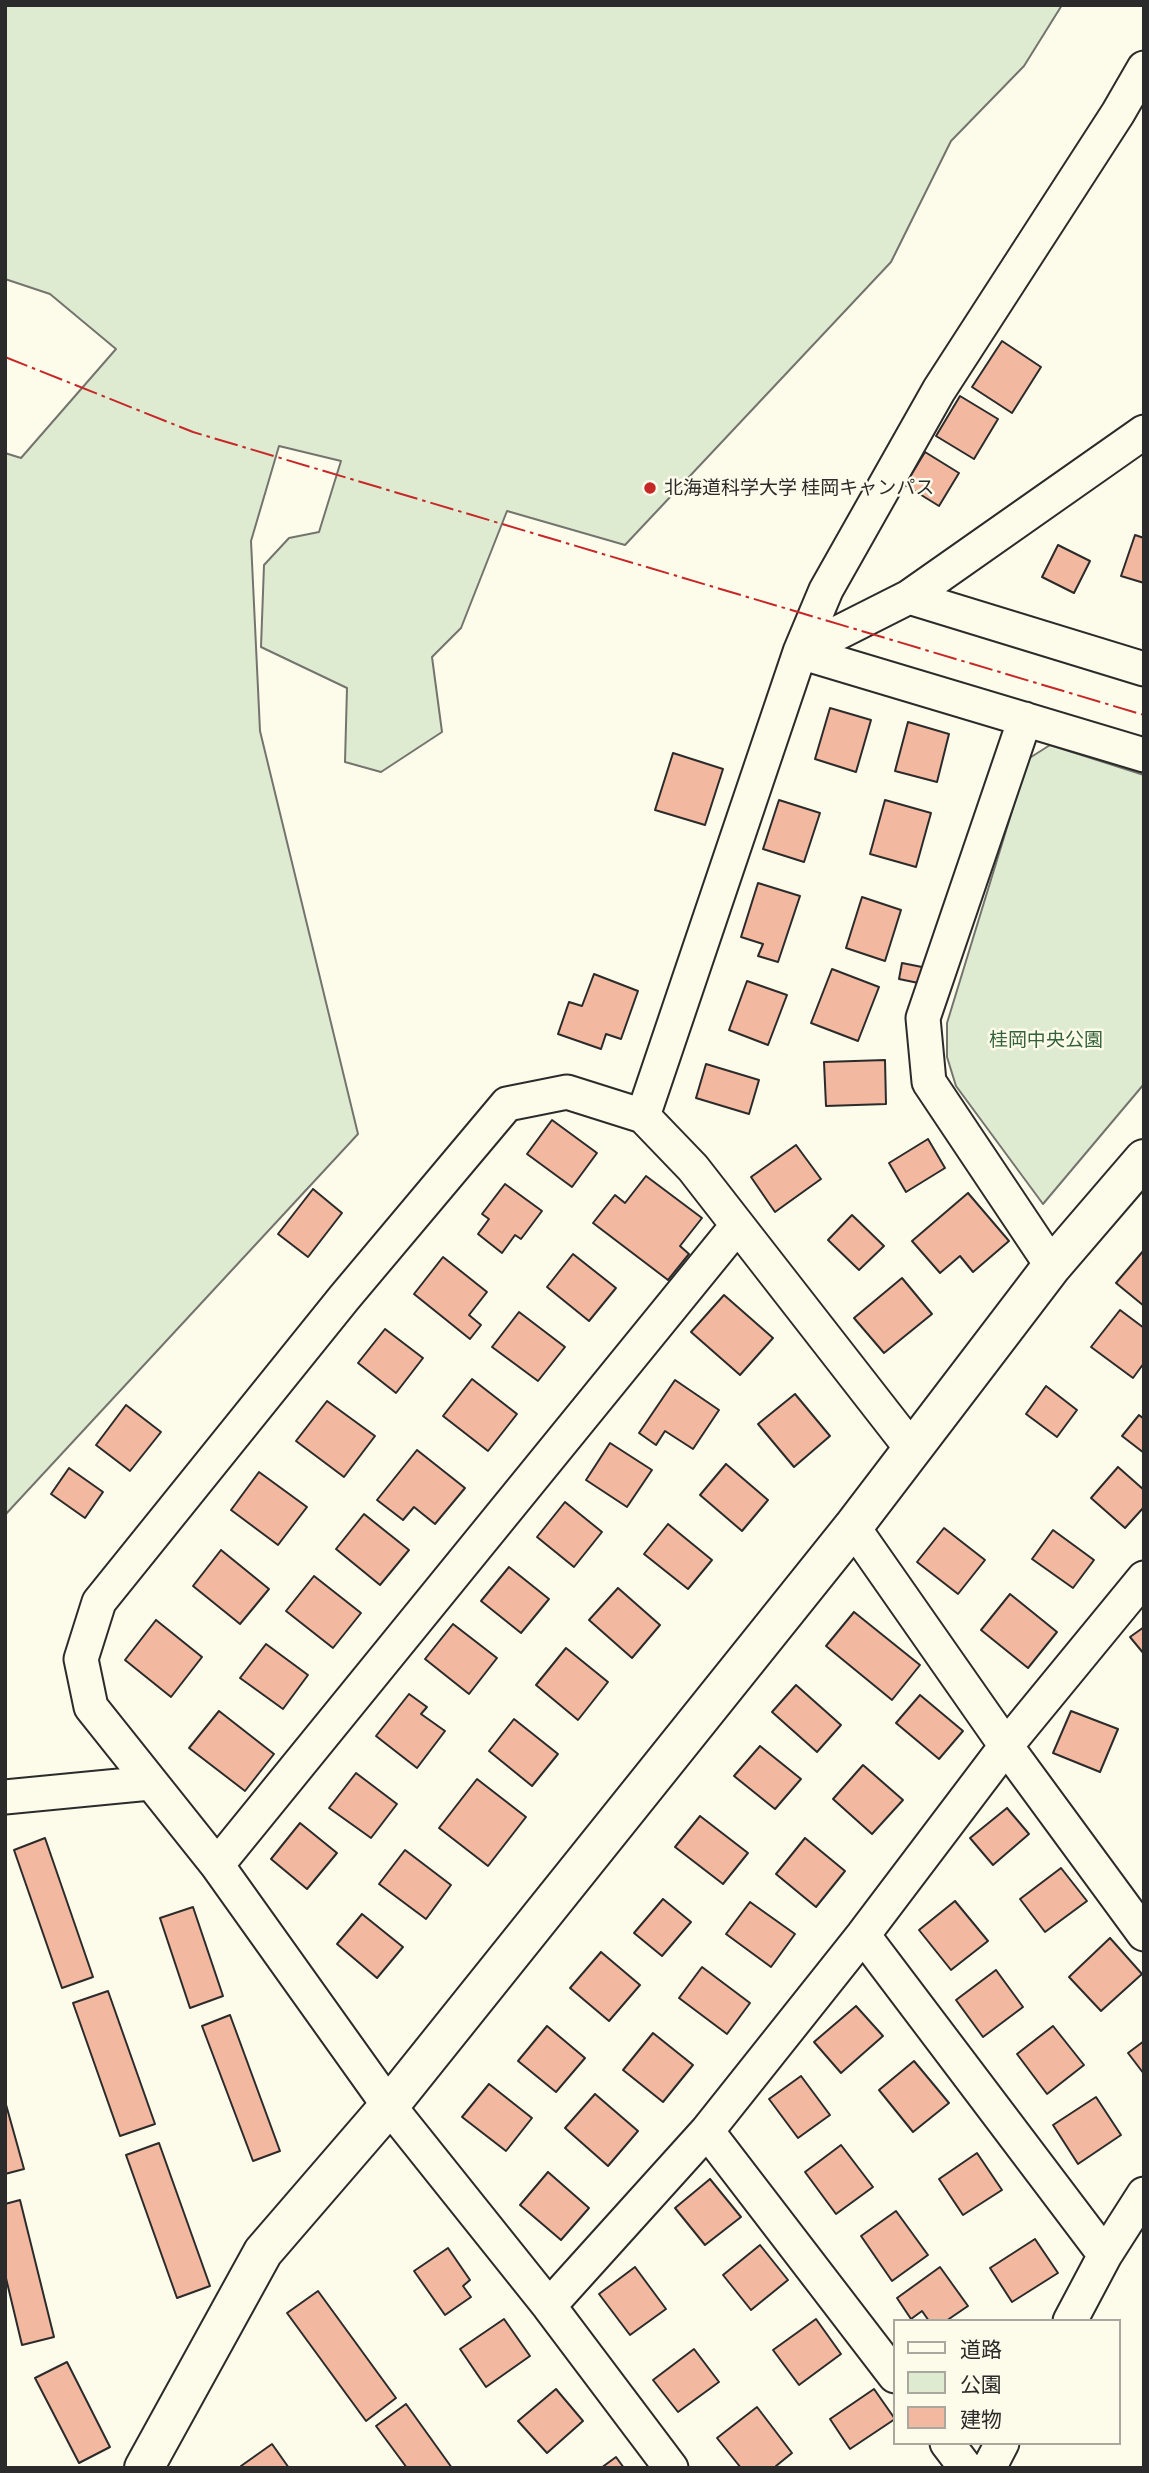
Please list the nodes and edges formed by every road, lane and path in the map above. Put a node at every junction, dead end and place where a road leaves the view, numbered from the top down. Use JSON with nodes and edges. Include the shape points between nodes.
{"nodes":[{"id":1,"x":1144,"y":68,"type":"edge"},
{"id":2,"x":1144,"y":432,"type":"edge"},
{"id":3,"x":909,"y":597,"type":"junction"},
{"id":4,"x":800,"y":652,"type":"junction"},
{"id":5,"x":1144,"y":669,"type":"edge"},
{"id":6,"x":1025,"y":719,"type":"junction"},
{"id":7,"x":1144,"y":755,"type":"edge"},
{"id":8,"x":643,"y":1116,"type":"junction"},
{"id":9,"x":1144,"y":1159,"type":"edge"},
{"id":10,"x":737,"y":1226,"type":"junction"},
{"id":11,"x":1052,"y":1266,"type":"junction"},
{"id":12,"x":912,"y":1450,"type":"junction"},
{"id":13,"x":853,"y":1527,"type":"junction"},
{"id":14,"x":1144,"y":1578,"type":"edge"},
{"id":15,"x":1006,"y":1746,"type":"junction"},
{"id":16,"x":150,"y":1783,"type":"junction"},
{"id":17,"x":5,"y":1797,"type":"edge"},
{"id":18,"x":217,"y":1865,"type":"junction"},
{"id":19,"x":1144,"y":1934,"type":"edge"},
{"id":20,"x":863,"y":1935,"type":"junction"},
{"id":21,"x":389,"y":2106,"type":"junction"},
{"id":22,"x":707,"y":2131,"type":"junction"},
{"id":23,"x":1144,"y":2194,"type":"edge"},
{"id":24,"x":1105,"y":2255,"type":"junction"},
{"id":25,"x":549,"y":2305,"type":"junction"},
{"id":26,"x":1071,"y":2319,"type":"edge"},
{"id":27,"x":894,"y":2375,"type":"edge"},
{"id":28,"x":949,"y":2445,"type":"edge"},
{"id":29,"x":1001,"y":2445,"type":"edge"},
{"id":30,"x":144,"y":2468,"type":"edge"},
{"id":31,"x":671,"y":2468,"type":"edge"},
{"id":32,"x":966,"y":2468,"type":"edge"},
{"id":33,"x":989,"y":2468,"type":"edge"}],
"edges":[{"from":1,"to":4,"type":"street","via":[[939,390],[826,590]]},
{"from":2,"to":3,"type":"street"},
{"from":3,"to":4,"type":"street"},
{"from":3,"to":5,"type":"street"},
{"from":4,"to":6,"type":"street"},
{"from":4,"to":8,"type":"street"},
{"from":6,"to":7,"type":"street"},
{"from":6,"to":11,"type":"street","via":[[923,1018],[929,1082]]},
{"from":8,"to":10,"type":"street","via":[[693,1168]]},
{"from":8,"to":16,"type":"street","via":[[568,1092],[507,1104],[99,1602],[81,1659],[91,1707]]},
{"from":9,"to":11,"type":"street"},
{"from":10,"to":12,"type":"street"},
{"from":10,"to":18,"type":"street"},
{"from":11,"to":12,"type":"street"},
{"from":12,"to":13,"type":"street"},
{"from":13,"to":15,"type":"street"},
{"from":13,"to":21,"type":"street"},
{"from":14,"to":15,"type":"street"},
{"from":15,"to":19,"type":"street"},
{"from":15,"to":20,"type":"street"},
{"from":16,"to":17,"type":"street"},
{"from":16,"to":18,"type":"street"},
{"from":18,"to":21,"type":"street"},
{"from":20,"to":22,"type":"street"},
{"from":20,"to":24,"type":"street"},
{"from":21,"to":25,"type":"street"},
{"from":21,"to":30,"type":"street","via":[[263,2252]]},
{"from":22,"to":25,"type":"street"},
{"from":22,"to":27,"type":"street"},
{"from":23,"to":24,"type":"street"},
{"from":24,"to":26,"type":"street"},
{"from":25,"to":31,"type":"street"},
{"from":28,"to":32,"type":"street"},
{"from":29,"to":33,"type":"street"}]}
